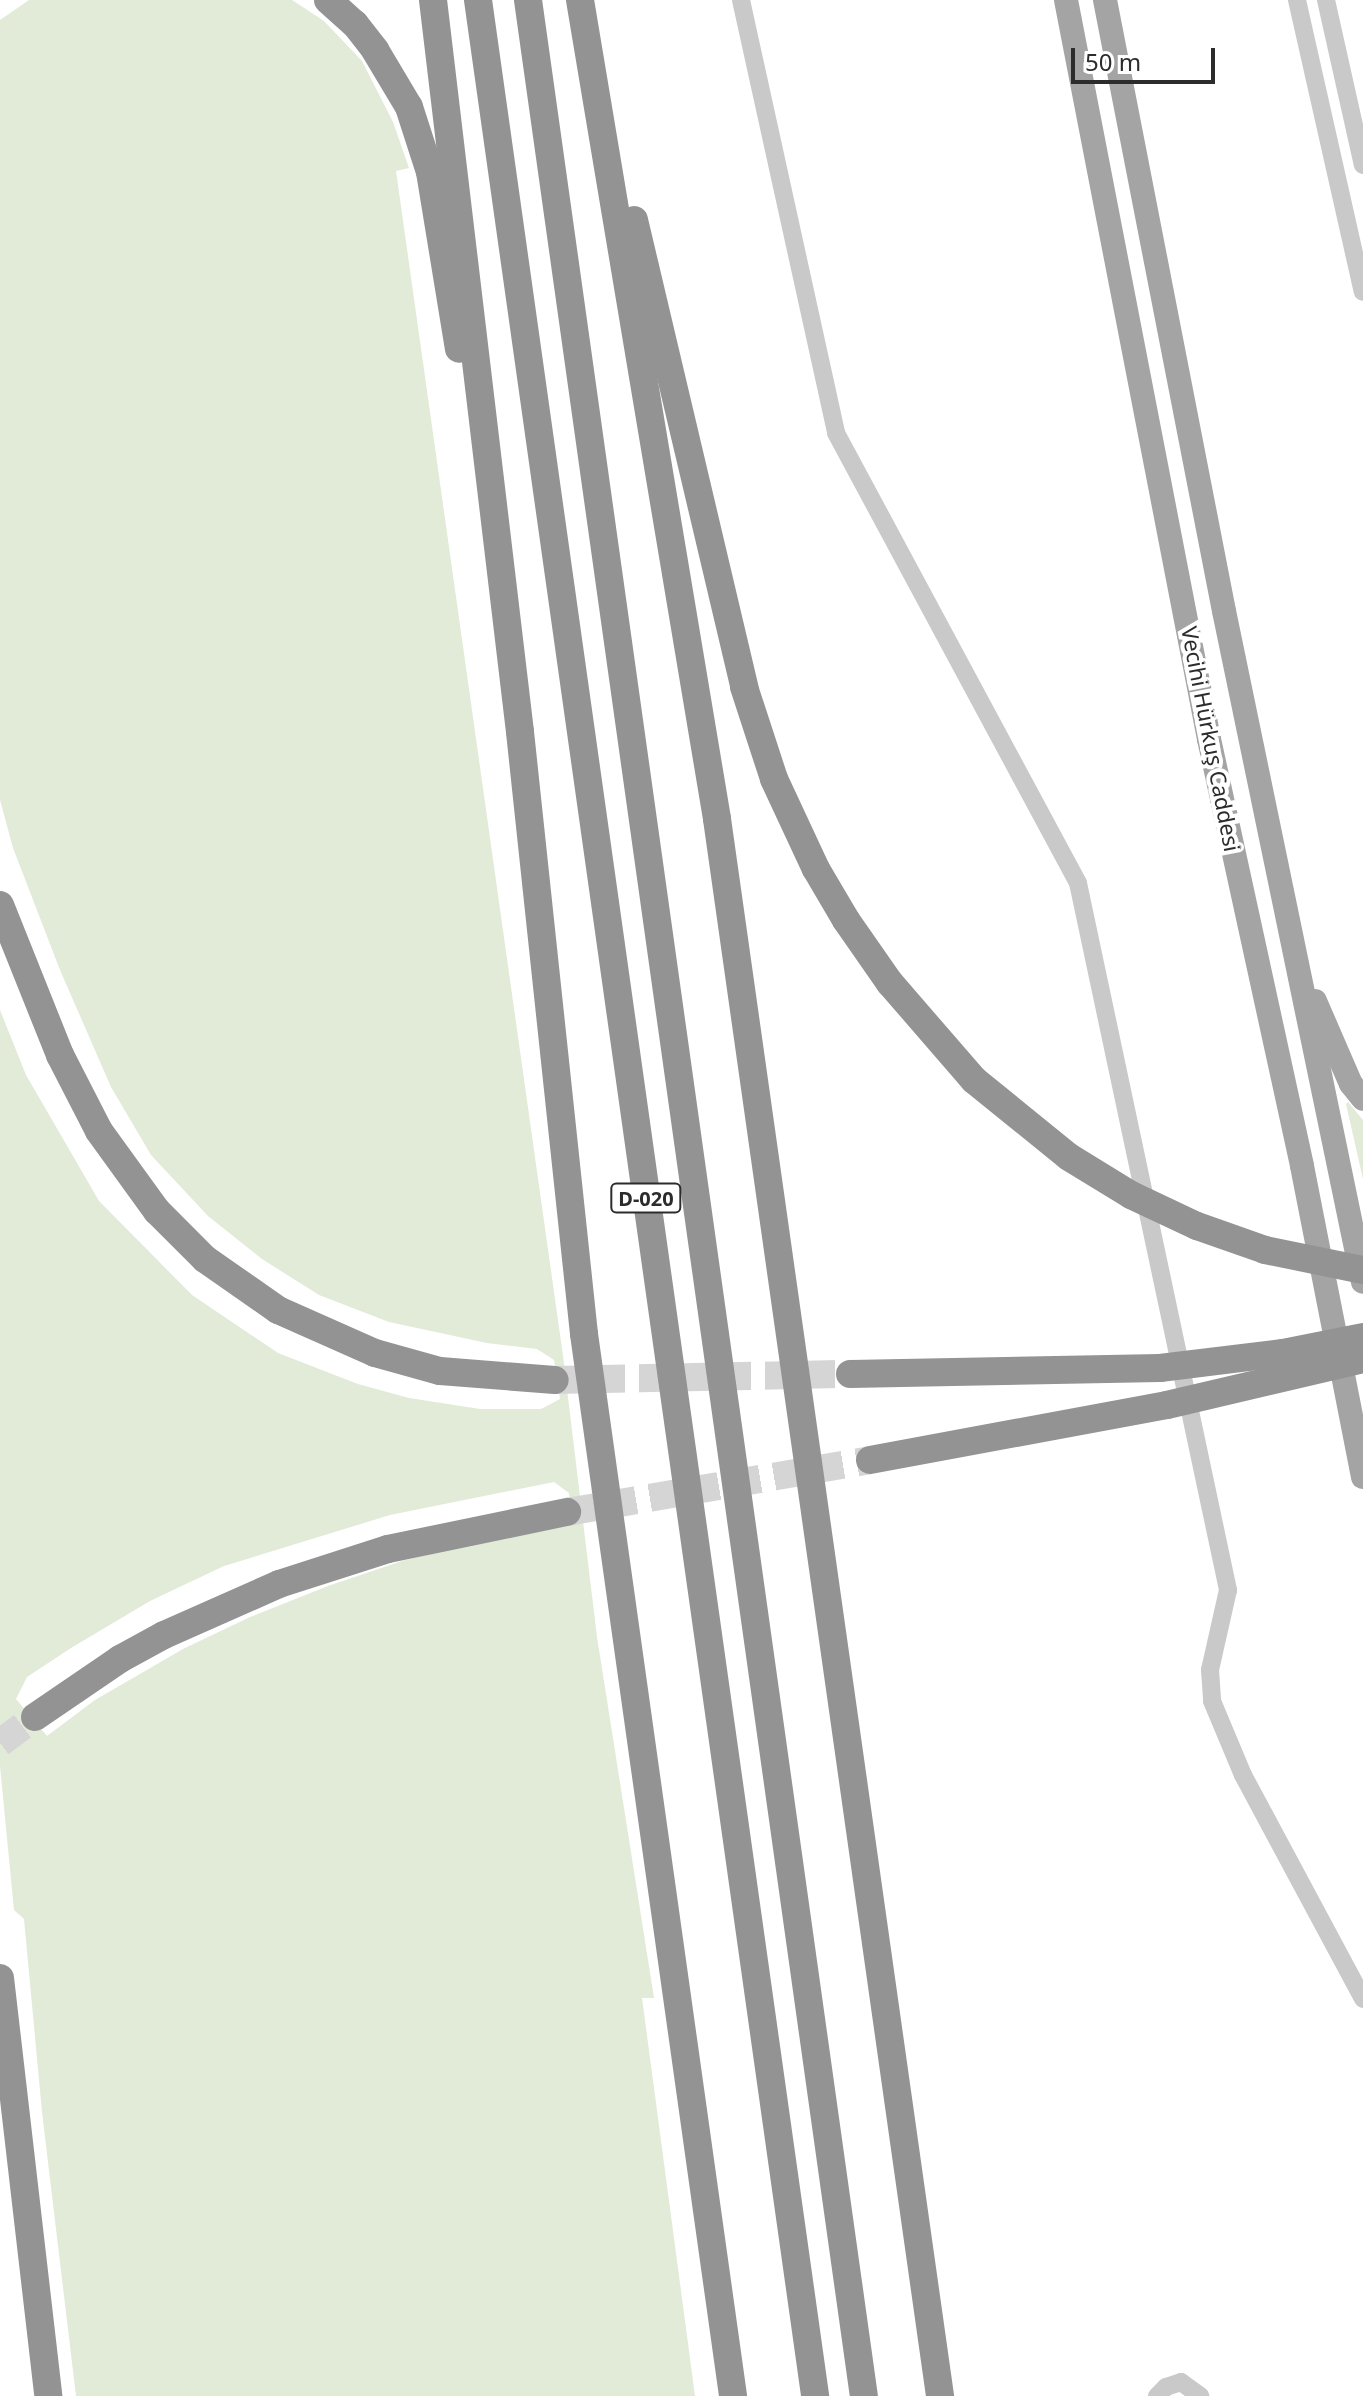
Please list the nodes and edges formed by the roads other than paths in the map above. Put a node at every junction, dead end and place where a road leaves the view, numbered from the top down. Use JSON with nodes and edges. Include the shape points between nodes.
{"nodes":[{"id":1,"x":328,"y":0,"type":"edge"},
{"id":2,"x":433,"y":0,"type":"edge"},
{"id":3,"x":478,"y":0,"type":"edge"},
{"id":4,"x":528,"y":0,"type":"edge"},
{"id":5,"x":580,"y":0,"type":"edge"},
{"id":6,"x":589,"y":0,"type":"edge"},
{"id":7,"x":741,"y":0,"type":"edge"},
{"id":8,"x":1066,"y":0,"type":"edge"},
{"id":9,"x":1105,"y":0,"type":"edge"},
{"id":10,"x":1297,"y":0,"type":"edge"},
{"id":11,"x":1326,"y":0,"type":"edge"},
{"id":12,"x":1363,"y":165,"type":"edge"},
{"id":13,"x":1363,"y":292,"type":"edge"},
{"id":14,"x":483,"y":427,"type":"junction"},
{"id":15,"x":0,"y":905,"type":"edge"},
{"id":16,"x":0,"y":952,"type":"edge"},
{"id":17,"x":1293,"y":954,"type":"junction"},
{"id":18,"x":1363,"y":1099,"type":"edge"},
{"id":19,"x":117,"y":1158,"type":"junction"},
{"id":20,"x":1363,"y":1270,"type":"edge"},
{"id":21,"x":1363,"y":1282,"type":"edge"},
{"id":22,"x":1363,"y":1337,"type":"edge"},
{"id":23,"x":1363,"y":1359,"type":"edge"},
{"id":24,"x":850,"y":1374,"type":"tunnel mouth"},
{"id":25,"x":555,"y":1380,"type":"tunnel mouth"},
{"id":26,"x":870,"y":1460,"type":"tunnel mouth"},
{"id":27,"x":1363,"y":1477,"type":"edge"},
{"id":28,"x":567,"y":1512,"type":"tunnel mouth"},
{"id":29,"x":35,"y":1717,"type":"tunnel mouth"},
{"id":30,"x":0,"y":1978,"type":"edge"},
{"id":31,"x":1363,"y":1999,"type":"edge"},
{"id":32,"x":48,"y":2396,"type":"edge"},
{"id":33,"x":733,"y":2396,"type":"edge"},
{"id":34,"x":815,"y":2396,"type":"edge"},
{"id":35,"x":864,"y":2396,"type":"edge"},
{"id":36,"x":940,"y":2396,"type":"edge"},
{"id":37,"x":1157,"y":2396,"type":"edge"},
{"id":38,"x":1200,"y":2396,"type":"edge"}],
"edges":[{"from":1,"to":14,"type":"highway","via":[[375,50],[409,107],[430,172],[452,324]]},
{"from":2,"to":14,"type":"highway"},
{"from":3,"to":34,"type":"highway","number":"D-020"},
{"from":4,"to":35,"type":"highway","number":"D-020"},
{"from":5,"to":36,"type":"highway","via":[[730,908]]},
{"from":6,"to":20,"type":"highway","bridge":true,"via":[[736,657],[788,813],[846,920],[890,983],[974,1080],[1069,1157],[1131,1195],[1197,1226],[1254,1246]]},
{"from":7,"to":31,"type":"street","via":[[836,433],[1078,883],[1228,1590],[1210,1670],[1212,1701],[1243,1775]]},
{"from":8,"to":27,"type":"main road","name":"Vecihi Hürkuş Caddesi","via":[[1209,739]]},
{"from":9,"to":17,"type":"main road","name":"Vecihi Hürkuş Caddesi"},
{"from":10,"to":13,"type":"street"},
{"from":11,"to":12,"type":"street"},
{"from":14,"to":33,"type":"highway","via":[[584,1334]]},
{"from":15,"to":19,"type":"highway","via":[[60,1055]]},
{"from":16,"to":19,"type":"highway","via":[[58,1078]]},
{"from":17,"to":18,"type":"main road","via":[[1351,1084]]},
{"from":17,"to":21,"type":"main road","name":"Vecihi Hürkuş Caddesi"},
{"from":19,"to":25,"type":"highway","via":[[157,1211],[205,1259],[317,1330],[440,1371]]},
{"from":22,"to":24,"type":"highway","bridge":true,"via":[[1160,1368]]},
{"from":23,"to":26,"type":"highway","bridge":true,"via":[[1167,1405]]},
{"from":28,"to":29,"type":"highway","via":[[388,1549],[279,1584],[131,1653]]},
{"from":30,"to":32,"type":"highway"},
{"from":37,"to":38,"type":"street","via":[[1181,2382]]}]}
